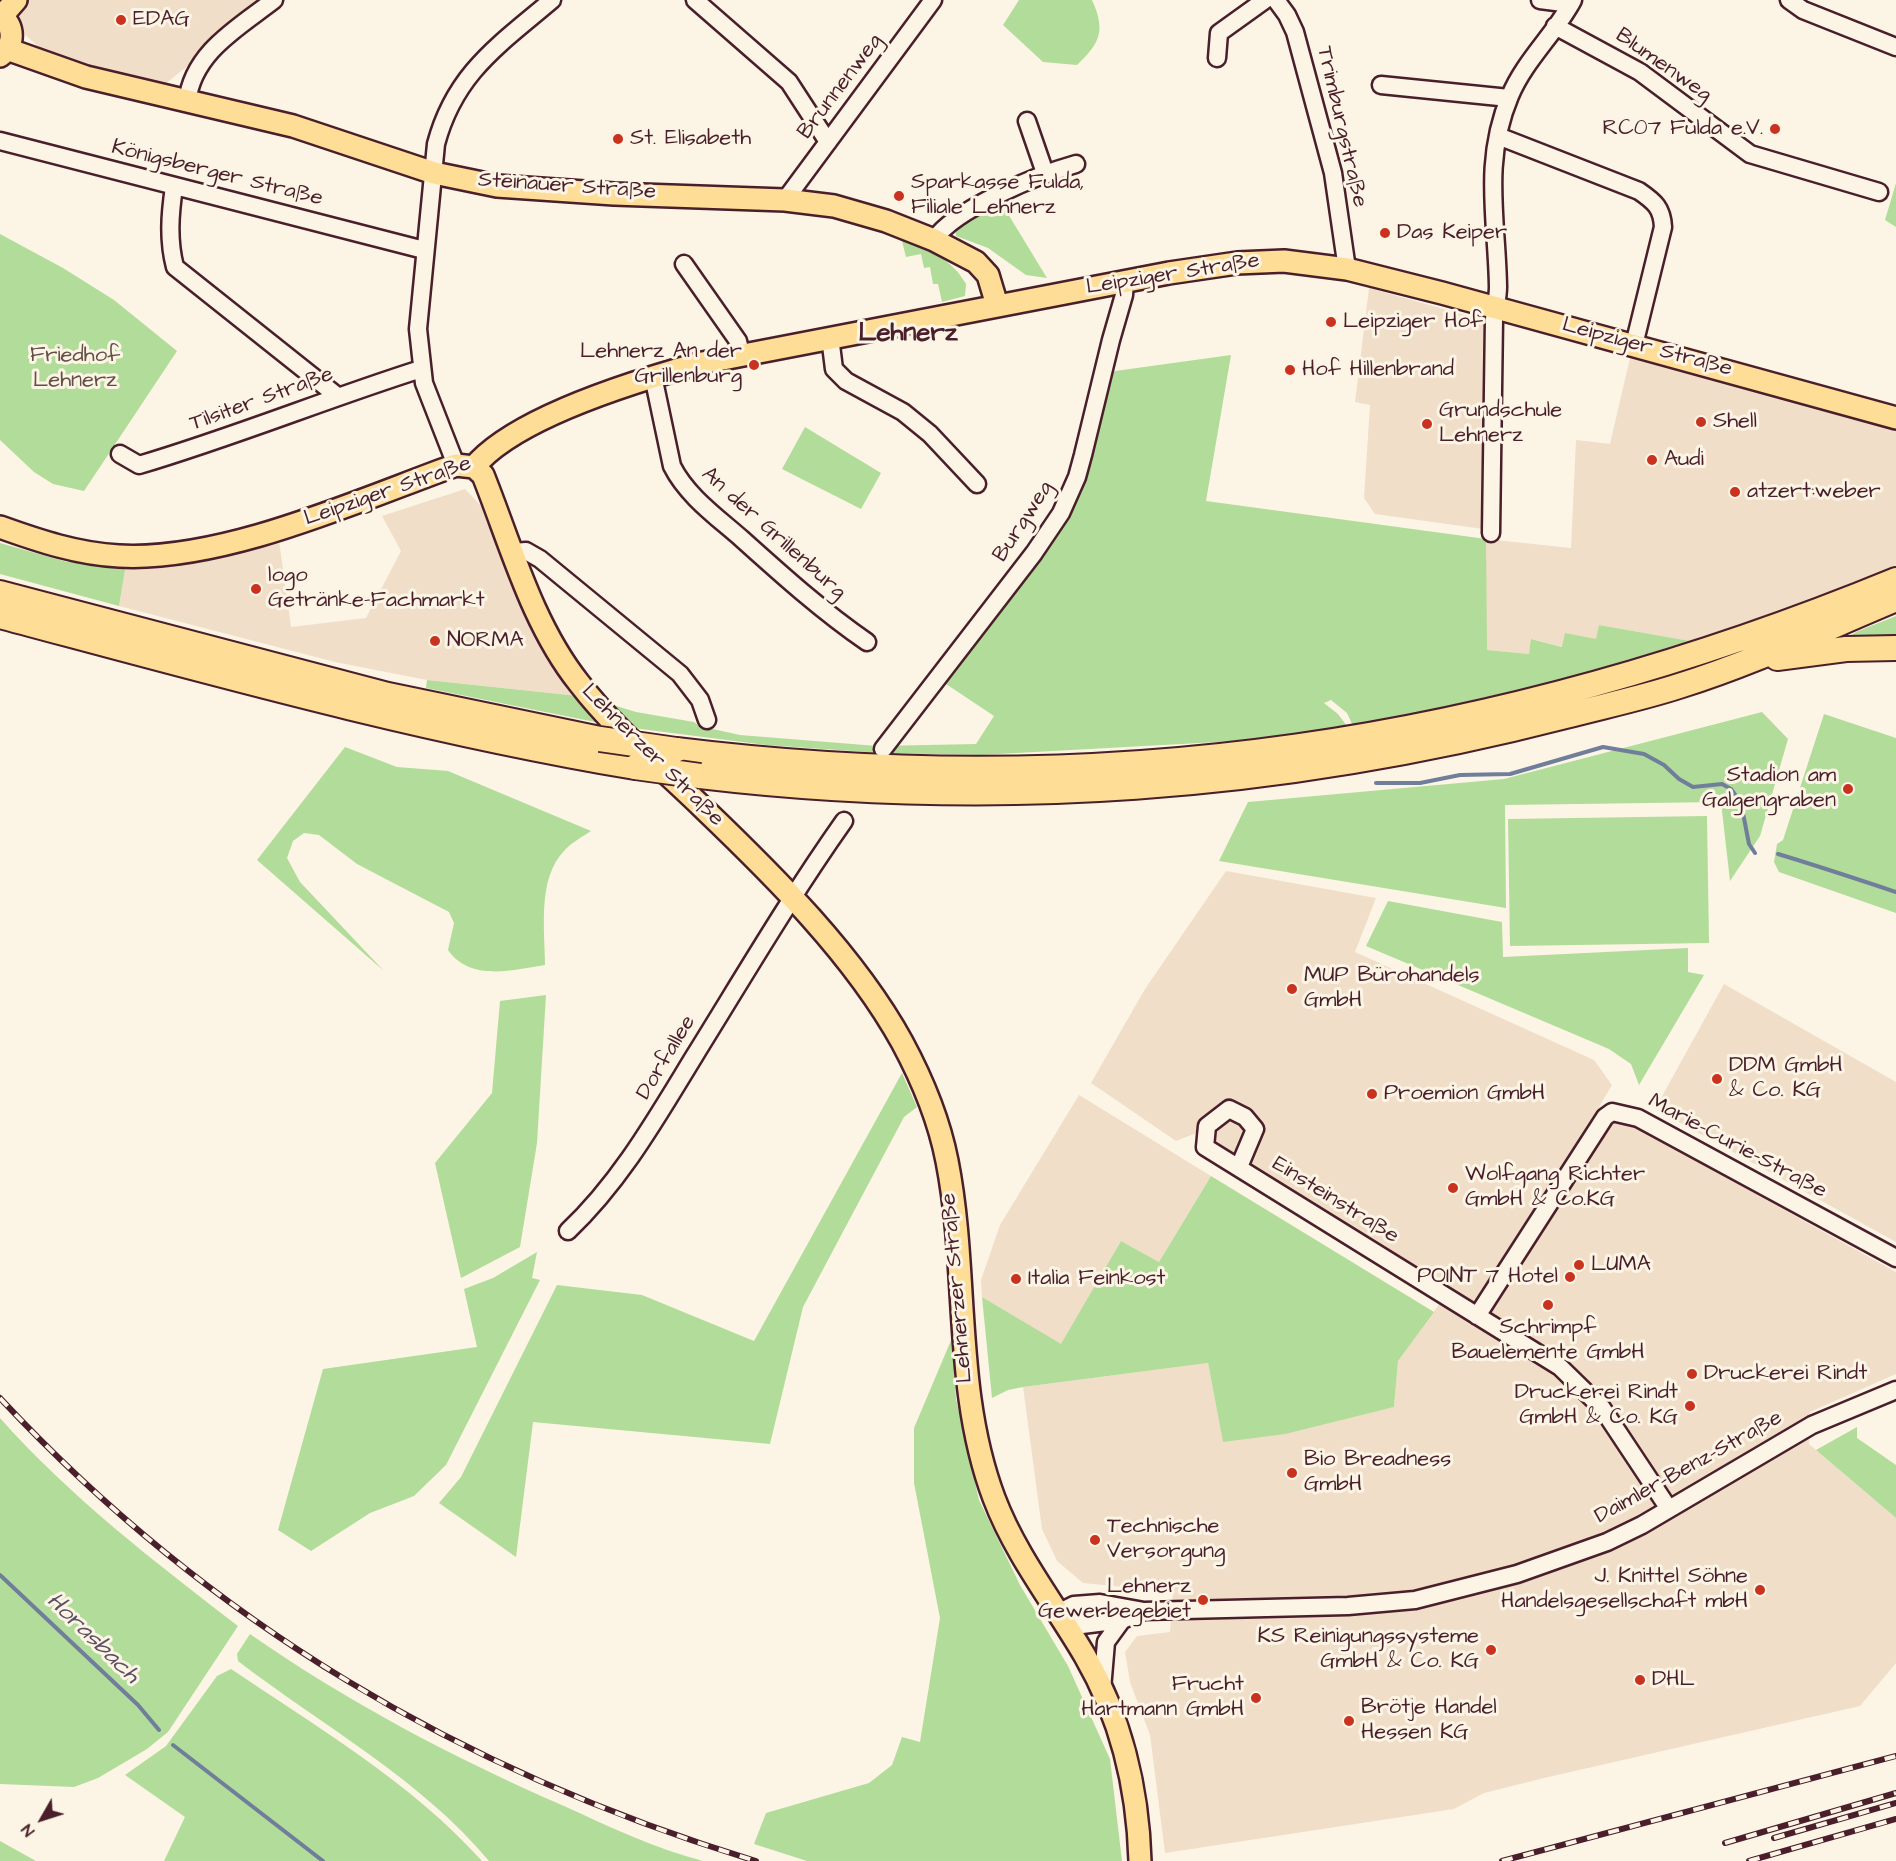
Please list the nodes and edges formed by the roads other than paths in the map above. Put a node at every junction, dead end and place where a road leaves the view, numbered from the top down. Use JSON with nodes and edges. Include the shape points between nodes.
{"nodes":[{"id":1,"x":16,"y":0,"type":"edge"},
{"id":2,"x":274,"y":0,"type":"edge"},
{"id":3,"x":552,"y":0,"type":"edge"},
{"id":4,"x":695,"y":0,"type":"edge"},
{"id":5,"x":933,"y":0,"type":"edge"},
{"id":6,"x":1265,"y":0,"type":"edge"},
{"id":7,"x":1276,"y":0,"type":"edge"},
{"id":8,"x":1540,"y":0,"type":"edge"},
{"id":9,"x":1789,"y":0,"type":"edge"},
{"id":10,"x":1572,"y":2,"type":"edge"},
{"id":11,"x":1,"y":16,"type":"edge"},
{"id":12,"x":1555,"y":26,"type":"junction"},
{"id":13,"x":1896,"y":47,"type":"edge"},
{"id":14,"x":4,"y":53,"type":"edge"},
{"id":15,"x":1217,"y":58,"type":"dead end"},
{"id":16,"x":1381,"y":85,"type":"dead end"},
{"id":17,"x":1509,"y":98,"type":"junction"},
{"id":18,"x":187,"y":102,"type":"junction"},
{"id":19,"x":1026,"y":121,"type":"dead end"},
{"id":20,"x":1498,"y":136,"type":"junction"},
{"id":21,"x":0,"y":141,"type":"edge"},
{"id":22,"x":828,"y":142,"type":"junction"},
{"id":23,"x":1076,"y":164,"type":"dead end"},
{"id":24,"x":434,"y":173,"type":"junction"},
{"id":25,"x":1045,"y":173,"type":"junction"},
{"id":26,"x":174,"y":187,"type":"junction"},
{"id":27,"x":1879,"y":192,"type":"dead end"},
{"id":28,"x":785,"y":200,"type":"junction"},
{"id":29,"x":934,"y":240,"type":"junction"},
{"id":30,"x":424,"y":250,"type":"junction"},
{"id":31,"x":684,"y":264,"type":"dead end"},
{"id":32,"x":1347,"y":269,"type":"junction"},
{"id":33,"x":1125,"y":281,"type":"junction"},
{"id":34,"x":997,"y":305,"type":"junction"},
{"id":35,"x":1495,"y":308,"type":"junction"},
{"id":36,"x":830,"y":337,"type":"junction"},
{"id":37,"x":1634,"y":345,"type":"junction"},
{"id":38,"x":741,"y":354,"type":"junction"},
{"id":39,"x":421,"y":369,"type":"junction"},
{"id":40,"x":653,"y":376,"type":"junction"},
{"id":41,"x":336,"y":395,"type":"junction"},
{"id":42,"x":1896,"y":418,"type":"edge"},
{"id":43,"x":120,"y":454,"type":"dead end"},
{"id":44,"x":465,"y":466,"type":"junction"},
{"id":45,"x":977,"y":484,"type":"dead end"},
{"id":46,"x":0,"y":527,"type":"edge"},
{"id":47,"x":1491,"y":533,"type":"dead end"},
{"id":48,"x":513,"y":552,"type":"junction"},
{"id":49,"x":1896,"y":580,"type":"edge"},
{"id":50,"x":0,"y":593,"type":"edge"},
{"id":51,"x":1896,"y":599,"type":"edge"},
{"id":52,"x":0,"y":616,"type":"edge"},
{"id":53,"x":867,"y":642,"type":"dead end"},
{"id":54,"x":1896,"y":648,"type":"edge"},
{"id":55,"x":1742,"y":663,"type":"junction"},
{"id":56,"x":707,"y":720,"type":"dead end"},
{"id":57,"x":1369,"y":748,"type":"junction"},
{"id":58,"x":883,"y":749,"type":"dead end"},
{"id":59,"x":844,"y":821,"type":"dead end"},
{"id":60,"x":792,"y":900,"type":"junction"},
{"id":61,"x":1239,"y":1167,"type":"dead end"},
{"id":62,"x":568,"y":1231,"type":"dead end"},
{"id":63,"x":1896,"y":1258,"type":"edge"},
{"id":64,"x":1477,"y":1316,"type":"junction"},
{"id":65,"x":1896,"y":1390,"type":"edge"},
{"id":66,"x":1669,"y":1509,"type":"junction"},
{"id":67,"x":1144,"y":1611,"type":"junction"},
{"id":68,"x":1062,"y":1620,"type":"junction"},
{"id":69,"x":1122,"y":1620,"type":"junction"},
{"id":70,"x":1102,"y":1690,"type":"junction"},
{"id":71,"x":1140,"y":1861,"type":"edge"}],
"edges":[{"from":1,"to":11,"type":"main road"},
{"from":2,"to":18,"type":"street","via":[[205,57],[190,82]]},
{"from":3,"to":24,"type":"street","via":[[480,61],[467,77],[443,117]]},
{"from":4,"to":22,"type":"street","via":[[789,82]]},
{"from":5,"to":22,"type":"street","name":"Brunnenweg"},
{"from":6,"to":15,"type":"street","via":[[1219,33]]},
{"from":7,"to":32,"type":"street","name":"Trimburgstraße","via":[[1295,32],[1333,173]]},
{"from":8,"to":10,"type":"street"},
{"from":9,"to":13,"type":"street","via":[[1803,10]]},
{"from":10,"to":12,"type":"street"},
{"from":11,"to":14,"type":"main road","via":[[8,22],[12,36]]},
{"from":12,"to":17,"type":"street","via":[[1523,70]]},
{"from":12,"to":27,"type":"street","name":"Blumenweg","via":[[1640,72],[1750,154]]},
{"from":14,"to":18,"type":"main road","name":"Steinauer Straße"},
{"from":16,"to":17,"type":"street"},
{"from":17,"to":20,"type":"street"},
{"from":18,"to":24,"type":"main road","name":"Steinauer Straße","via":[[293,126]]},
{"from":19,"to":25,"type":"street"},
{"from":20,"to":35,"type":"street","via":[[1491,189],[1498,290]]},
{"from":20,"to":37,"type":"street","via":[[1639,191],[1655,202],[1662,213],[1663,227]]},
{"from":21,"to":26,"type":"street","name":"Königsberger Straße"},
{"from":22,"to":28,"type":"street","name":"Brunnenweg"},
{"from":23,"to":25,"type":"street"},
{"from":24,"to":28,"type":"main road","name":"Steinauer Straße","via":[[522,189]]},
{"from":24,"to":30,"type":"street"},
{"from":25,"to":29,"type":"street","via":[[946,226]]},
{"from":26,"to":30,"type":"street","name":"Königsberger Straße"},
{"from":26,"to":41,"type":"street","via":[[169,215],[175,267]]},
{"from":28,"to":29,"type":"main road","name":"Steinauer Straße","via":[[860,212]]},
{"from":29,"to":34,"type":"main road","name":"Steinauer Straße","via":[[982,268]]},
{"from":30,"to":39,"type":"street","via":[[418,329]]},
{"from":31,"to":38,"type":"street","via":[[738,341]]},
{"from":32,"to":33,"type":"main road","name":"Leipziger Straße","via":[[1264,260]]},
{"from":32,"to":35,"type":"main road","name":"Leipziger Straße"},
{"from":33,"to":34,"type":"main road","name":"Leipziger Straße"},
{"from":33,"to":58,"type":"street","name":"Burgweg","via":[[1077,477],[1061,513]]},
{"from":34,"to":36,"type":"main road","name":"Leipziger Straße"},
{"from":35,"to":37,"type":"main road","name":"Leipziger Straße"},
{"from":35,"to":47,"type":"street"},
{"from":36,"to":38,"type":"main road","name":"Leipziger Straße"},
{"from":36,"to":45,"type":"street","via":[[834,369],[846,381],[903,412],[930,434]]},
{"from":37,"to":42,"type":"main road","name":"Leipziger Straße"},
{"from":38,"to":40,"type":"main road","name":"Leipziger Straße"},
{"from":39,"to":41,"type":"street","name":"Tilsiter Straße"},
{"from":39,"to":44,"type":"street","via":[[439,424]]},
{"from":40,"to":44,"type":"main road","name":"Leipziger Straße","via":[[521,430]]},
{"from":40,"to":53,"type":"street","name":"An der Grillenburg","via":[[670,458],[679,479],[823,611]]},
{"from":41,"to":43,"type":"street","name":"Tilsiter Straße","via":[[188,451],[139,465]]},
{"from":44,"to":46,"type":"main road","name":"Leipziger Straße","via":[[312,518],[196,550],[148,556],[90,553]]},
{"from":44,"to":48,"type":"main road","name":"Lehnerzer Straße","via":[[483,475]]},
{"from":48,"to":56,"type":"street","via":[[526,551],[540,559],[680,674],[700,700]]},
{"from":48,"to":60,"type":"main road","name":"Lehnerzer Straße","via":[[540,616],[577,681],[611,722],[702,807]]},
{"from":49,"to":57,"type":"highway","via":[[1681,660]]},
{"from":50,"to":57,"type":"highway","bridge":true,"via":[[388,695],[600,739],[676,750],[866,768],[1004,770],[1174,762],[1313,745]]},
{"from":51,"to":55,"type":"highway"},
{"from":52,"to":57,"type":"highway","bridge":true,"via":[[401,721],[511,745],[635,767],[811,787],[996,794],[1111,790],[1321,767]]},
{"from":54,"to":55,"type":"highway","via":[[1846,649]]},
{"from":55,"to":57,"type":"highway","via":[[1679,686],[1531,725]]},
{"from":59,"to":60,"type":"street"},
{"from":60,"to":62,"type":"street","name":"Dorfallee","via":[[645,1137],[596,1205]]},
{"from":60,"to":68,"type":"main road","name":"Lehnerzer Straße","via":[[880,1005],[928,1100],[947,1163],[974,1430],[1007,1529]]},
{"from":61,"to":64,"type":"street","name":"Einsteinstraße"},
{"from":63,"to":64,"type":"street","name":"Marie-Curie-Straße","via":[[1638,1118],[1612,1112],[1605,1117]]},
{"from":64,"to":66,"type":"street","name":"Einsteinstraße","via":[[1560,1367],[1587,1392],[1617,1429]]},
{"from":65,"to":66,"type":"street","name":"Daimler-Benz-Straße","via":[[1812,1425]]},
{"from":66,"to":67,"type":"street","name":"Daimler-Benz-Straße","via":[[1607,1542],[1561,1559],[1415,1600],[1348,1606]]},
{"from":67,"to":68,"type":"street","name":"Daimler-Benz-Straße","via":[[1100,1604],[1074,1605]]},
{"from":67,"to":69,"type":"street","name":"Daimler-Benz-Straße"},
{"from":68,"to":69,"type":"street","name":"Daimler-Benz-Straße"},
{"from":68,"to":70,"type":"main road","name":"Lehnerzer Straße"},
{"from":69,"to":70,"type":"street","via":[[1106,1642]]},
{"from":70,"to":71,"type":"main road","name":"Lehnerzer Straße","via":[[1128,1764]]}]}
